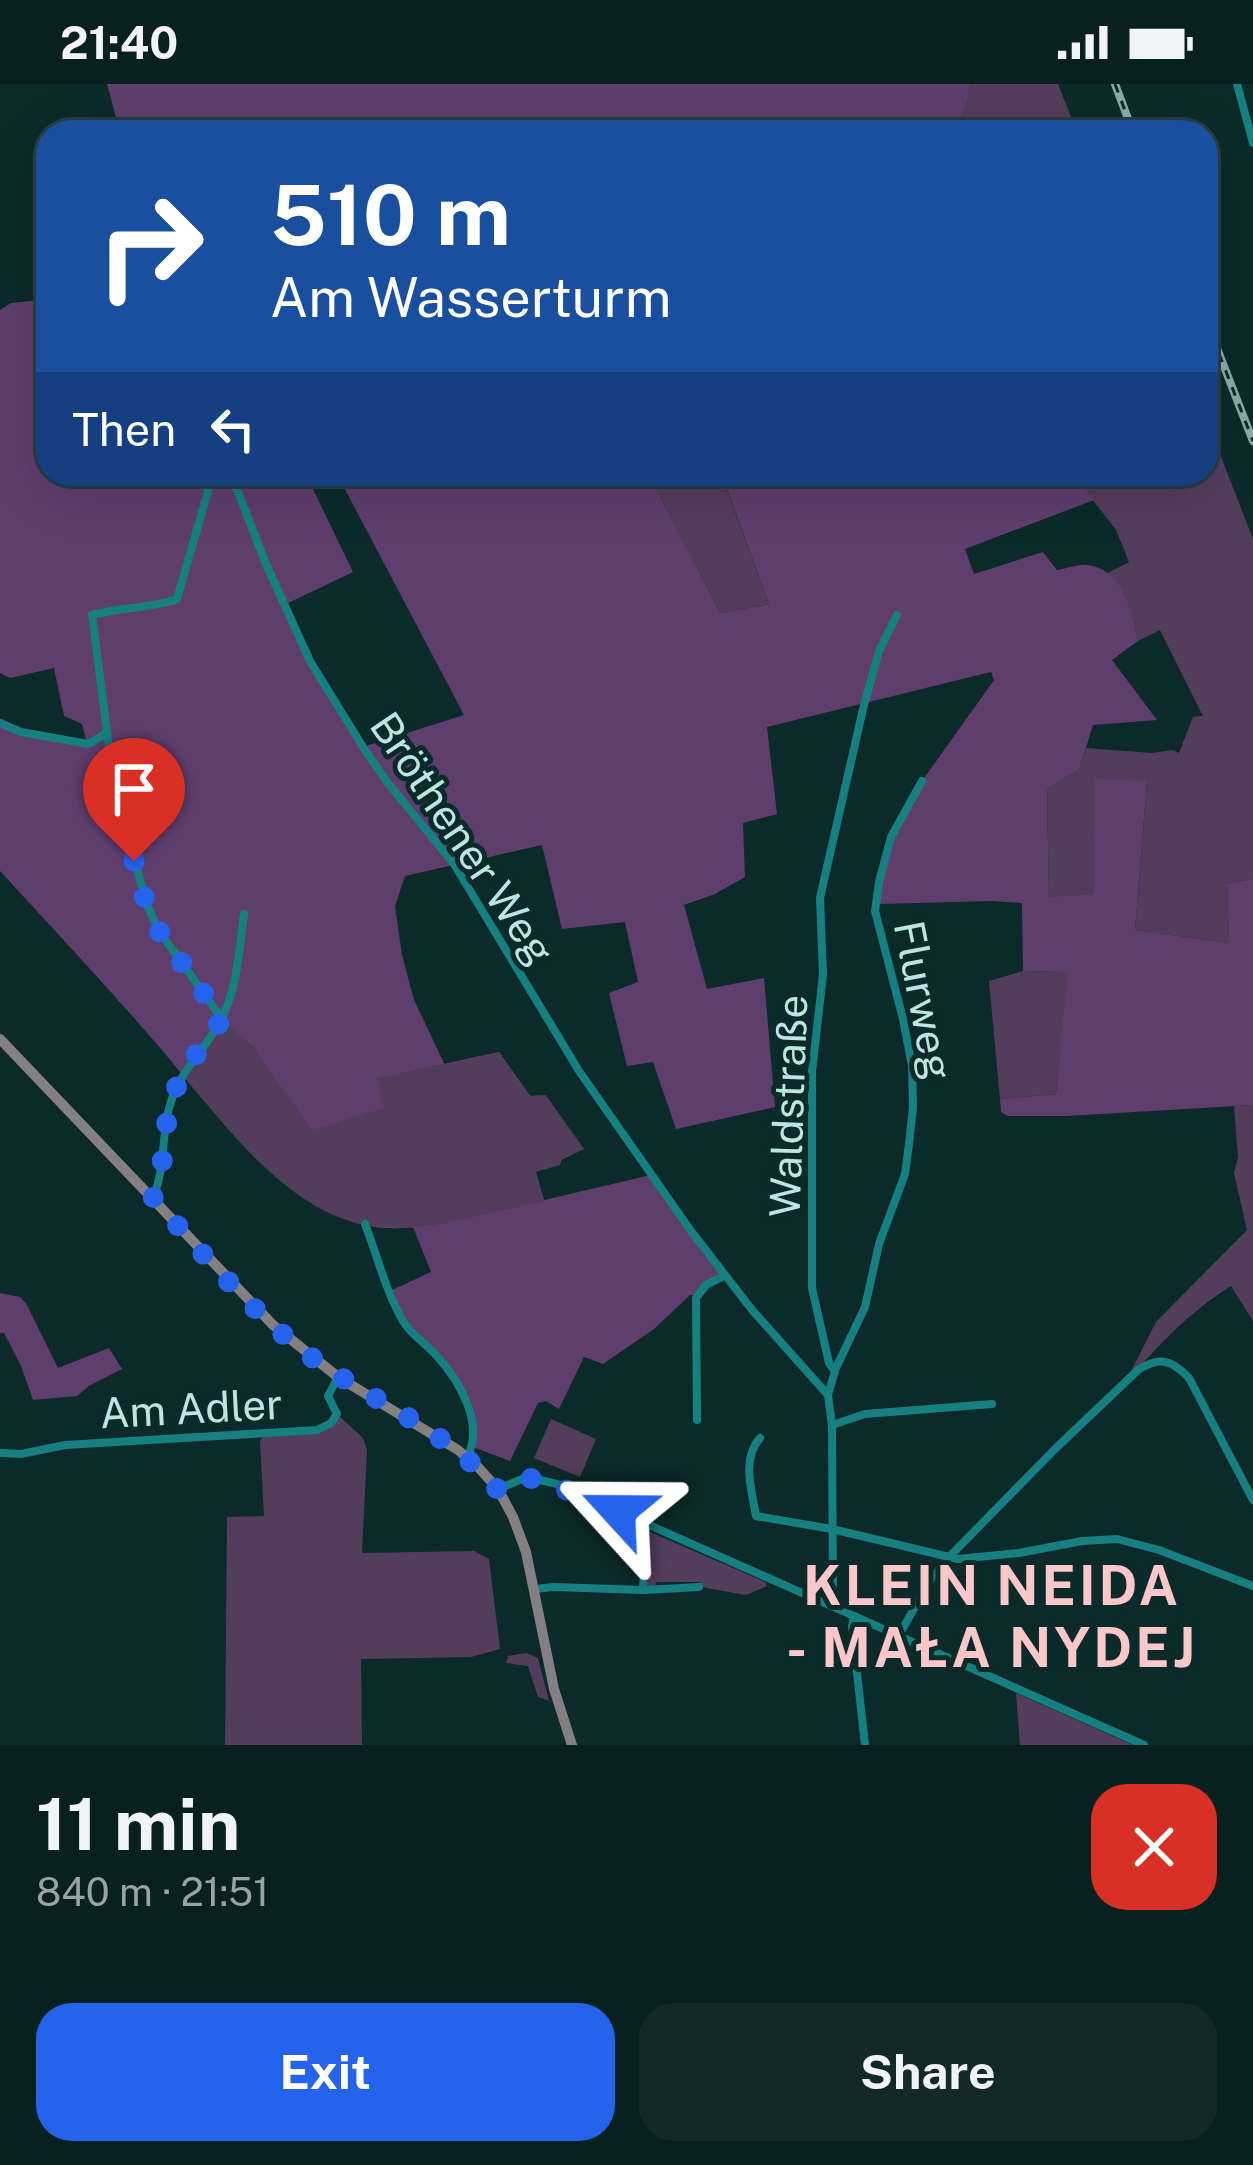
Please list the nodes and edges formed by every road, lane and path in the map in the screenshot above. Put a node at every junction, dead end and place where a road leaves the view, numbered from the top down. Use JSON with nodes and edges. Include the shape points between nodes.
{"nodes":[{"id":1,"x":1238,"y":84,"type":"edge"},
{"id":2,"x":1253,"y":143,"type":"edge"},
{"id":3,"x":210,"y":486,"type":"edge"},
{"id":4,"x":236,"y":486,"type":"edge"},
{"id":5,"x":897,"y":614,"type":"dead end"},
{"id":6,"x":0,"y":724,"type":"edge"},
{"id":7,"x":107,"y":733,"type":"junction"},
{"id":8,"x":922,"y":781,"type":"dead end"},
{"id":9,"x":244,"y":914,"type":"dead end"},
{"id":10,"x":222,"y":1019,"type":"junction"},
{"id":11,"x":0,"y":1039,"type":"edge"},
{"id":12,"x":153,"y":1198,"type":"junction"},
{"id":13,"x":365,"y":1224,"type":"dead end"},
{"id":14,"x":724,"y":1276,"type":"junction"},
{"id":15,"x":835,"y":1371,"type":"junction"},
{"id":16,"x":338,"y":1377,"type":"junction"},
{"id":17,"x":828,"y":1395,"type":"junction"},
{"id":18,"x":992,"y":1404,"type":"dead end"},
{"id":19,"x":697,"y":1420,"type":"dead end"},
{"id":20,"x":832,"y":1425,"type":"junction"},
{"id":21,"x":760,"y":1438,"type":"dead end"},
{"id":22,"x":0,"y":1454,"type":"edge"},
{"id":23,"x":467,"y":1457,"type":"junction"},
{"id":24,"x":498,"y":1490,"type":"junction"},
{"id":25,"x":1253,"y":1500,"type":"edge"},
{"id":26,"x":646,"y":1524,"type":"junction"},
{"id":27,"x":832,"y":1529,"type":"junction"},
{"id":28,"x":949,"y":1557,"type":"junction"},
{"id":29,"x":1253,"y":1586,"type":"edge"},
{"id":30,"x":699,"y":1587,"type":"dead end"},
{"id":31,"x":535,"y":1589,"type":"junction"},
{"id":32,"x":643,"y":1590,"type":"junction"},
{"id":33,"x":833,"y":1606,"type":"junction"},
{"id":34,"x":854,"y":1616,"type":"junction"},
{"id":35,"x":899,"y":1635,"type":"junction"},
{"id":36,"x":572,"y":1745,"type":"edge"},
{"id":37,"x":865,"y":1745,"type":"edge"},
{"id":38,"x":1144,"y":1745,"type":"edge"}],
"edges":[{"from":1,"to":2,"type":"street"},
{"from":3,"to":7,"type":"street","via":[[177,599],[92,615]]},
{"from":4,"to":14,"type":"street","name":"Bröthener Weg","via":[[310,661],[363,747],[454,864],[579,1071]]},
{"from":5,"to":15,"type":"street","name":"Waldstraße","via":[[862,709],[820,898],[812,1288]]},
{"from":6,"to":7,"type":"street","via":[[88,744]]},
{"from":7,"to":10,"type":"street","via":[[146,903]]},
{"from":8,"to":15,"type":"street","name":"Flurweg","via":[[891,837],[875,911],[912,1066],[905,1174],[866,1307]]},
{"from":9,"to":10,"type":"street","via":[[236,983]]},
{"from":10,"to":12,"type":"street","via":[[172,1099]]},
{"from":11,"to":12,"type":"main road"},
{"from":12,"to":16,"type":"main road","via":[[273,1325]]},
{"from":13,"to":23,"type":"street","via":[[400,1318],[439,1358],[471,1413]]},
{"from":14,"to":17,"type":"street","name":"Bröthener Weg"},
{"from":14,"to":19,"type":"street","via":[[696,1298]]},
{"from":15,"to":17,"type":"street"},
{"from":16,"to":22,"type":"street","name":"Am Adler","via":[[328,1396],[337,1414],[317,1430]]},
{"from":16,"to":23,"type":"main road"},
{"from":17,"to":20,"type":"street"},
{"from":18,"to":20,"type":"street","via":[[866,1414]]},
{"from":20,"to":27,"type":"street"},
{"from":21,"to":27,"type":"street","via":[[749,1458],[757,1516]]},
{"from":23,"to":24,"type":"main road"},
{"from":24,"to":26,"type":"street","via":[[537,1478]]},
{"from":24,"to":31,"type":"main road"},
{"from":25,"to":28,"type":"street","via":[[1200,1396],[1176,1365],[1156,1361]]},
{"from":26,"to":32,"type":"street"},
{"from":26,"to":33,"type":"street"},
{"from":27,"to":28,"type":"street"},
{"from":27,"to":33,"type":"street"},
{"from":28,"to":29,"type":"street","via":[[1117,1539]]},
{"from":28,"to":35,"type":"street"},
{"from":30,"to":32,"type":"street"},
{"from":31,"to":32,"type":"street"},
{"from":31,"to":36,"type":"main road"},
{"from":33,"to":34,"type":"street"},
{"from":34,"to":35,"type":"street"},
{"from":34,"to":37,"type":"street"},
{"from":35,"to":38,"type":"street"}]}
